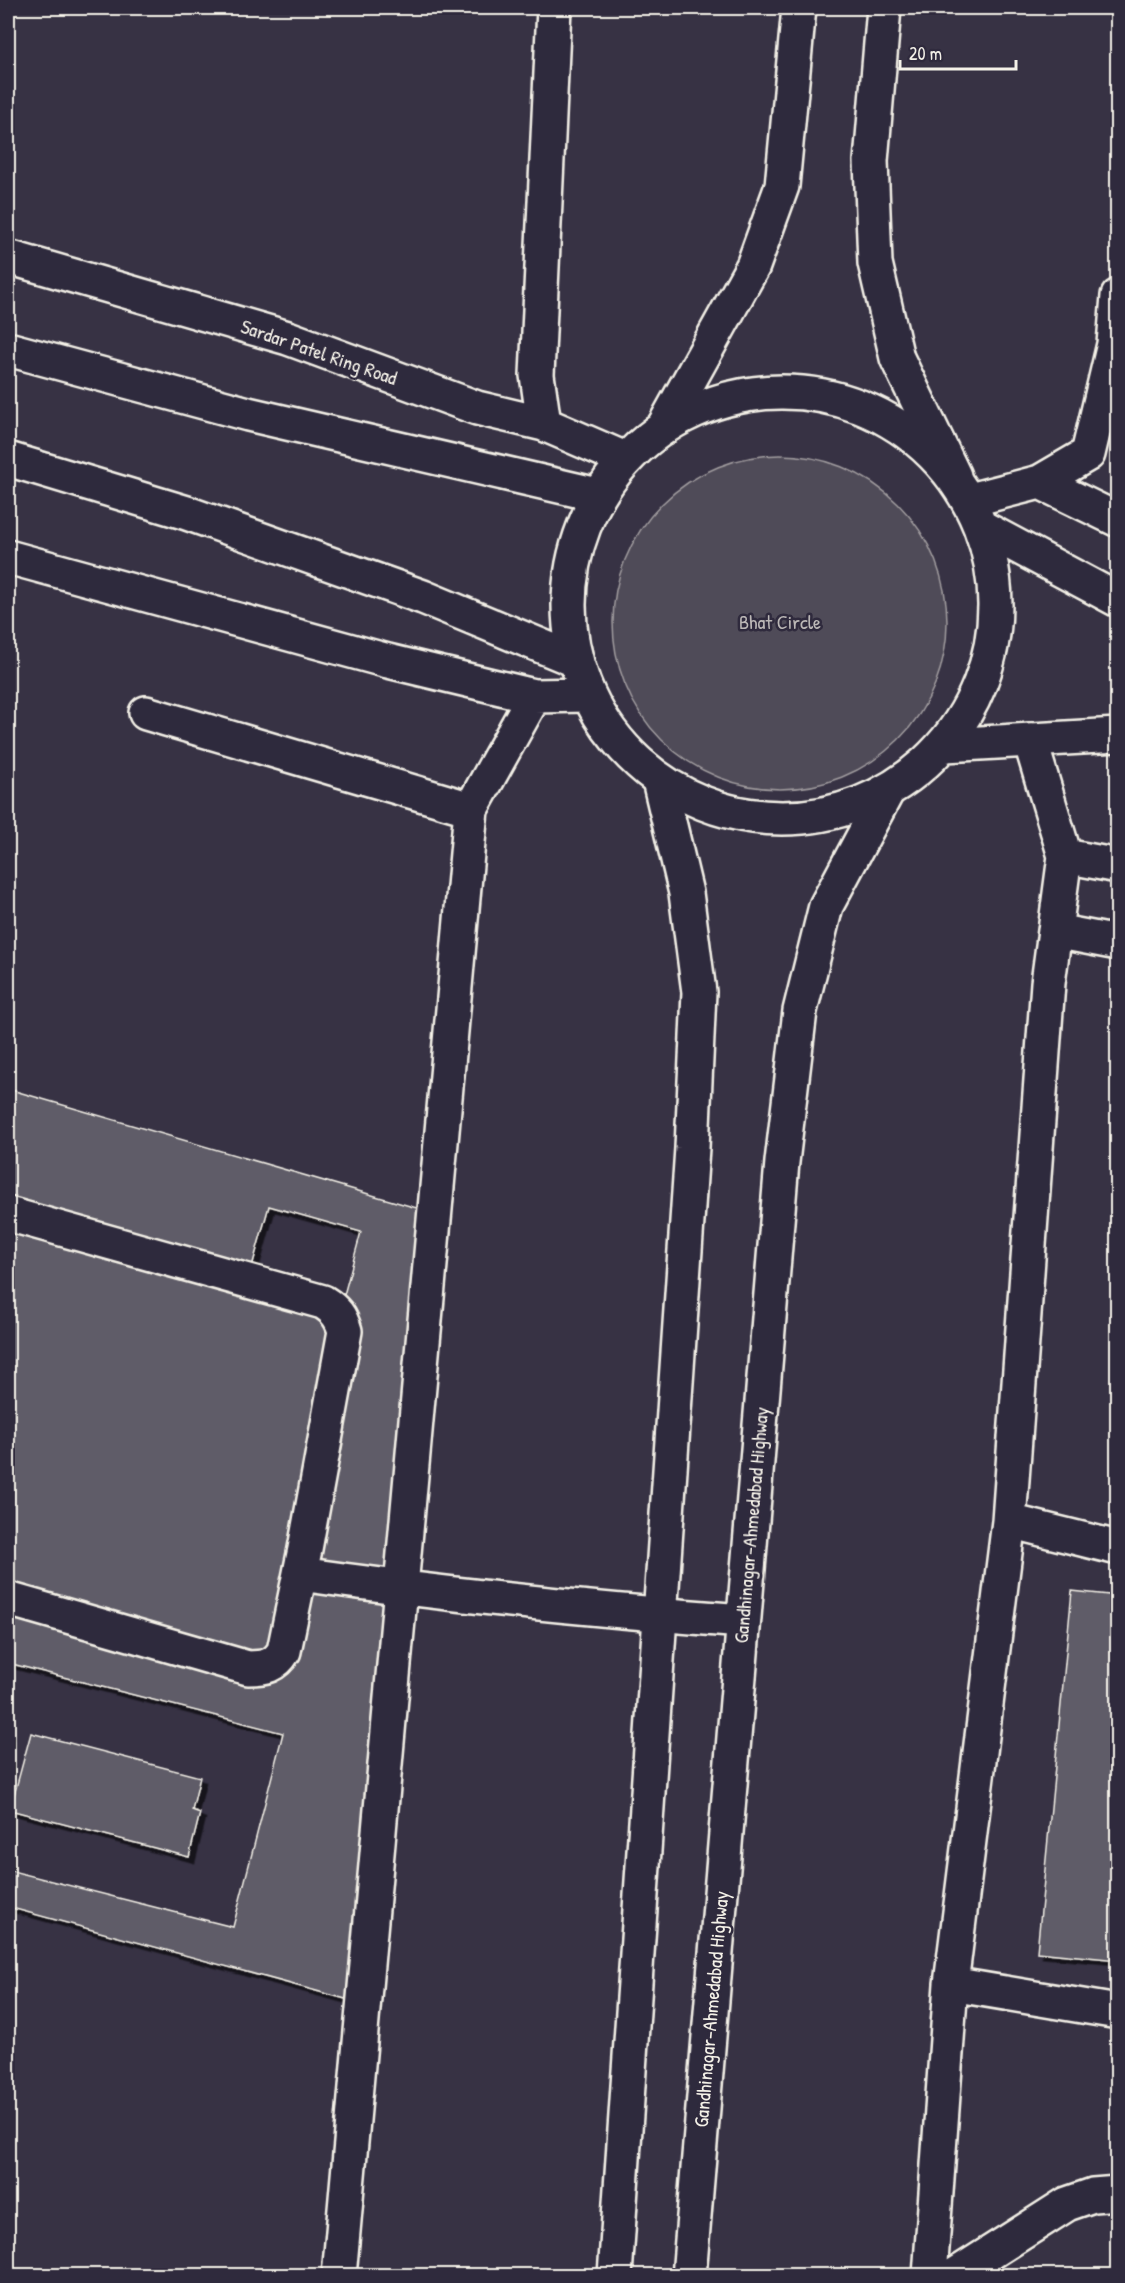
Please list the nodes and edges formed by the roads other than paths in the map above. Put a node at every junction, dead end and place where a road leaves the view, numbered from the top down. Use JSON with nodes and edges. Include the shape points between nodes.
{"nodes":[{"id":1,"x":554,"y":8,"type":"edge"},
{"id":2,"x":799,"y":8,"type":"edge"},
{"id":3,"x":884,"y":8,"type":"edge"},
{"id":4,"x":8,"y":257,"type":"edge"},
{"id":5,"x":1118,"y":296,"type":"edge"},
{"id":6,"x":8,"y":349,"type":"edge"},
{"id":7,"x":544,"y":424,"type":"junction"},
{"id":8,"x":664,"y":426,"type":"junction"},
{"id":9,"x":8,"y":459,"type":"edge"},
{"id":10,"x":625,"y":459,"type":"junction"},
{"id":11,"x":1040,"y":482,"type":"junction"},
{"id":12,"x":598,"y":495,"type":"junction"},
{"id":13,"x":969,"y":501,"type":"junction"},
{"id":14,"x":1118,"y":520,"type":"edge"},
{"id":15,"x":8,"y":557,"type":"edge"},
{"id":16,"x":1118,"y":600,"type":"edge"},
{"id":17,"x":575,"y":660,"type":"junction"},
{"id":18,"x":534,"y":696,"type":"junction"},
{"id":19,"x":587,"y":696,"type":"junction"},
{"id":20,"x":146,"y":713,"type":"dead end"},
{"id":21,"x":1118,"y":735,"type":"edge"},
{"id":22,"x":1030,"y":740,"type":"junction"},
{"id":23,"x":945,"y":745,"type":"junction"},
{"id":24,"x":659,"y":780,"type":"junction"},
{"id":25,"x":887,"y":792,"type":"junction"},
{"id":26,"x":471,"y":809,"type":"junction"},
{"id":27,"x":1065,"y":856,"type":"junction"},
{"id":28,"x":1118,"y":866,"type":"edge"},
{"id":29,"x":1055,"y":931,"type":"junction"},
{"id":30,"x":1118,"y":943,"type":"edge"},
{"id":31,"x":8,"y":1214,"type":"edge"},
{"id":32,"x":1009,"y":1521,"type":"junction"},
{"id":33,"x":1118,"y":1548,"type":"edge"},
{"id":34,"x":300,"y":1574,"type":"junction"},
{"id":35,"x":401,"y":1588,"type":"junction"},
{"id":36,"x":8,"y":1599,"type":"edge"},
{"id":37,"x":660,"y":1615,"type":"junction"},
{"id":38,"x":743,"y":1622,"type":"junction"},
{"id":39,"x":951,"y":1984,"type":"junction"},
{"id":40,"x":1118,"y":2012,"type":"edge"},
{"id":41,"x":1118,"y":2193,"type":"edge"},
{"id":42,"x":339,"y":2276,"type":"edge"},
{"id":43,"x":615,"y":2276,"type":"edge"},
{"id":44,"x":688,"y":2276,"type":"edge"},
{"id":45,"x":930,"y":2276,"type":"edge"},
{"id":46,"x":954,"y":2276,"type":"edge"}],
"edges":[{"from":1,"to":7,"type":"main road","via":[[537,375]]},
{"from":2,"to":8,"type":"main road","via":[[782,186],[753,266]]},
{"from":3,"to":13,"type":"main road","via":[[871,161],[874,263],[897,358]]},
{"from":4,"to":7,"type":"main road","name":"Sardar Patel Ring Road","via":[[288,338],[477,408]]},
{"from":5,"to":11,"type":"main road","via":[[1114,344],[1088,454]]},
{"from":6,"to":12,"type":"main road","via":[[248,414]]},
{"from":7,"to":10,"type":"main road","name":"Sardar Patel Ring Road"},
{"from":8,"to":10,"type":"main road"},
{"from":8,"to":13,"type":"main road","via":[[723,399],[786,391],[850,402],[907,431]]},
{"from":9,"to":17,"type":"main road","via":[[187,513],[423,597]]},
{"from":10,"to":12,"type":"main road"},
{"from":11,"to":13,"type":"main road"},
{"from":11,"to":14,"type":"main road"},
{"from":12,"to":17,"type":"main road","via":[[575,547],[567,604]]},
{"from":13,"to":16,"type":"main road"},
{"from":13,"to":23,"type":"main road","via":[[996,584],[994,642],[977,697]]},
{"from":15,"to":18,"type":"main road","via":[[388,661]]},
{"from":17,"to":19,"type":"main road"},
{"from":18,"to":19,"type":"main road"},
{"from":18,"to":26,"type":"main road"},
{"from":19,"to":24,"type":"main road","via":[[617,742]]},
{"from":20,"to":26,"type":"main road"},
{"from":21,"to":22,"type":"main road"},
{"from":22,"to":23,"type":"main road"},
{"from":22,"to":27,"type":"main road"},
{"from":23,"to":25,"type":"main road"},
{"from":24,"to":25,"type":"main road","via":[[712,807],[771,819],[831,813]]},
{"from":24,"to":37,"type":"main road","via":[[686,893],[699,992]]},
{"from":25,"to":38,"type":"main road","name":"Gandhinagar-Ahmedabad Highway","via":[[826,906],[800,1011],[782,1162]]},
{"from":26,"to":35,"type":"main road"},
{"from":27,"to":28,"type":"main road"},
{"from":27,"to":29,"type":"main road"},
{"from":29,"to":30,"type":"main road"},
{"from":29,"to":32,"type":"main road"},
{"from":31,"to":34,"type":"main road","via":[[323,1302],[335,1309],[345,1331]]},
{"from":32,"to":33,"type":"main road"},
{"from":32,"to":39,"type":"main road"},
{"from":34,"to":35,"type":"main road"},
{"from":34,"to":36,"type":"main road","via":[[284,1651],[277,1662],[263,1668],[248,1668]]},
{"from":35,"to":37,"type":"main road"},
{"from":35,"to":42,"type":"main road"},
{"from":37,"to":38,"type":"main road"},
{"from":37,"to":43,"type":"main road"},
{"from":38,"to":44,"type":"main road","name":"Gandhinagar-Ahmedabad Highway"},
{"from":39,"to":40,"type":"main road"},
{"from":39,"to":45,"type":"main road"},
{"from":41,"to":46,"type":"main road","via":[[1093,2195],[1067,2204]]}]}
